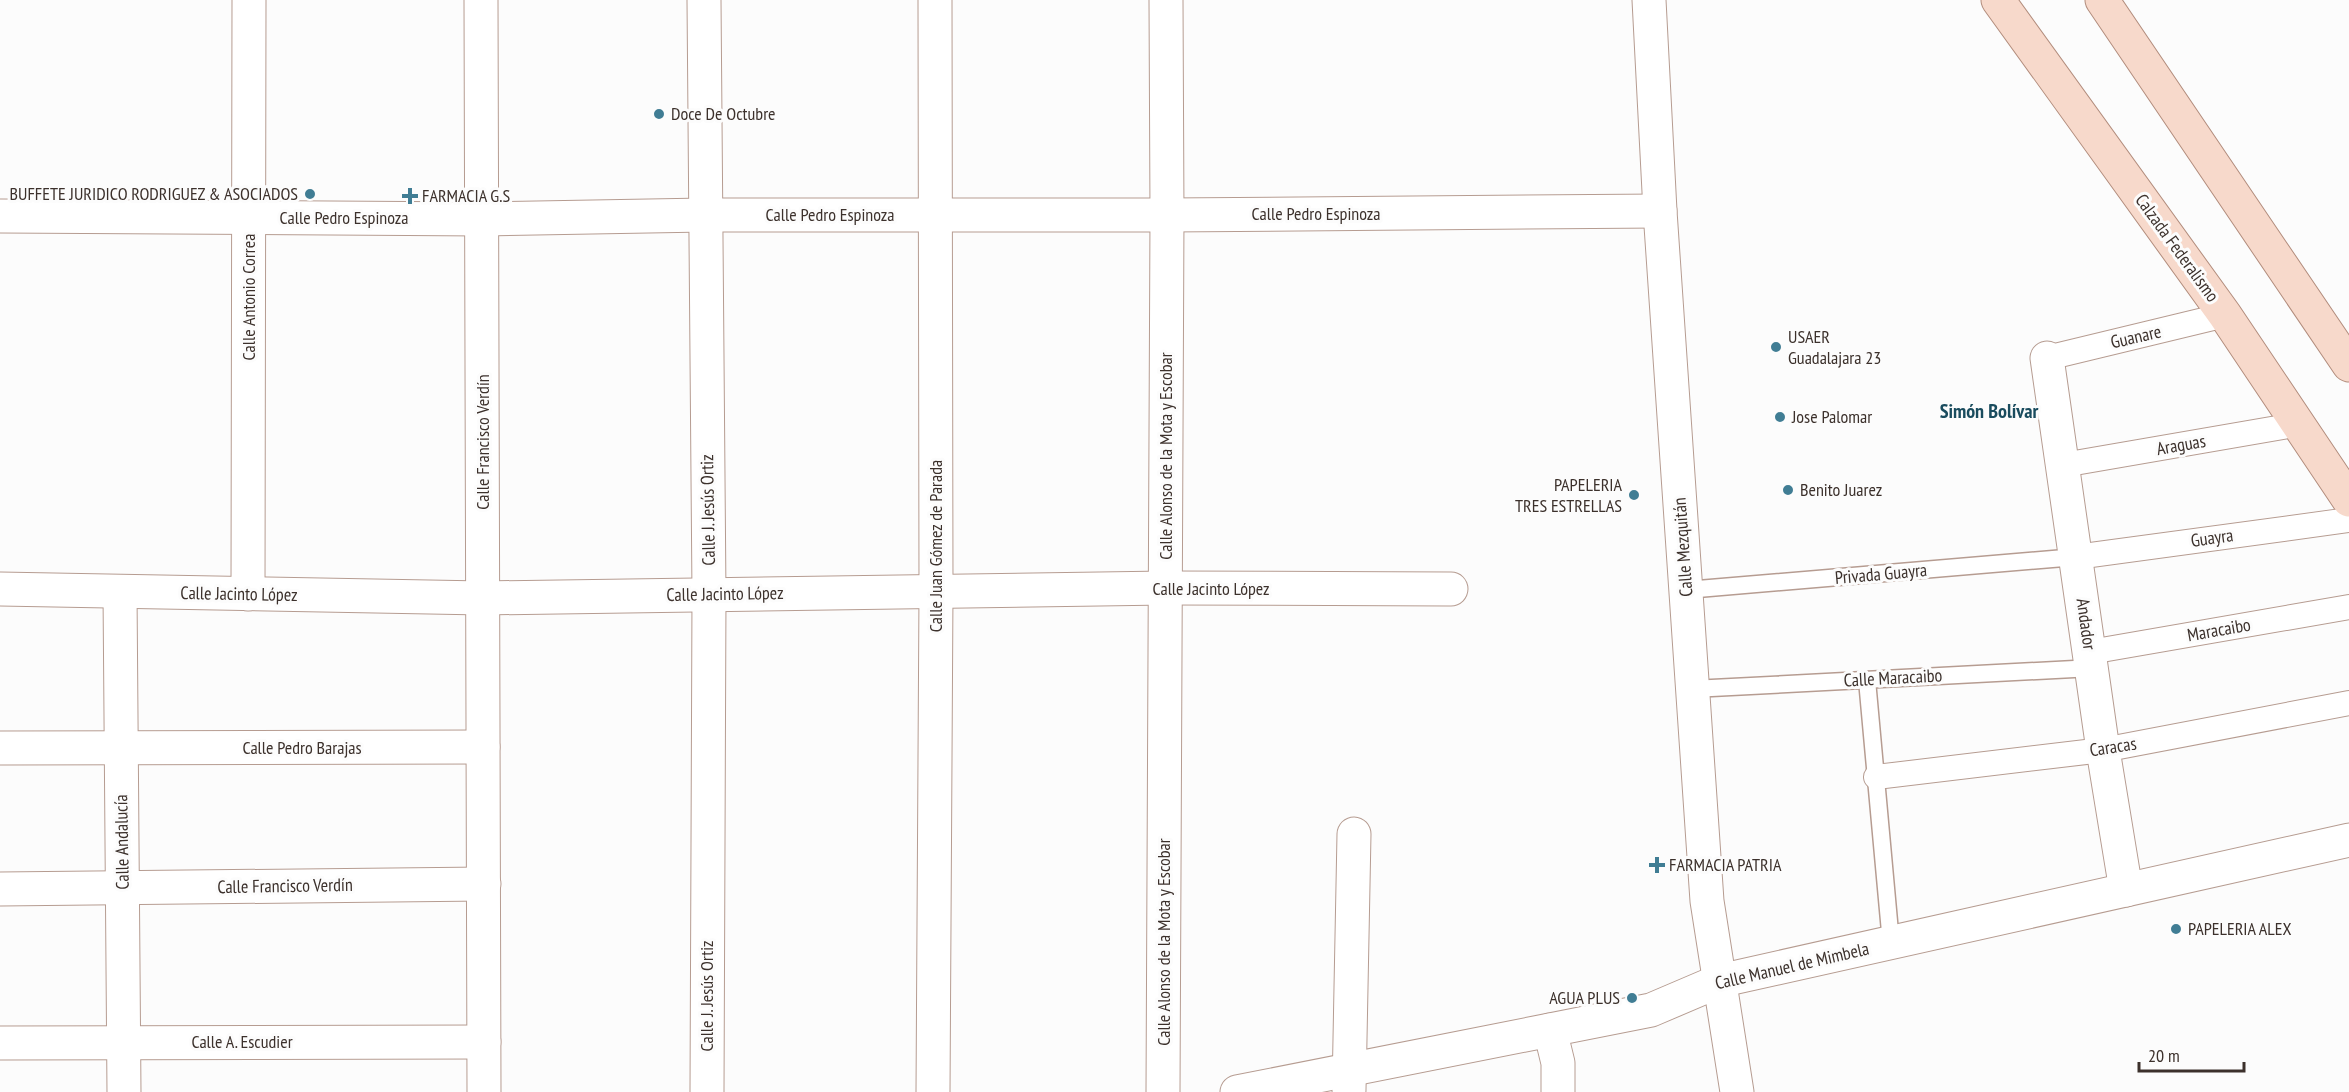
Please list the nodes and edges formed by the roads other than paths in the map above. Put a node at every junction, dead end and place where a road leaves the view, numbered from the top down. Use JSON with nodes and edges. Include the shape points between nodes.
{"nodes":[{"id":1,"x":249,"y":0,"type":"edge"},
{"id":2,"x":482,"y":0,"type":"edge"},
{"id":3,"x":704,"y":0,"type":"edge"},
{"id":4,"x":935,"y":0,"type":"edge"},
{"id":5,"x":1166,"y":0,"type":"edge"},
{"id":6,"x":1649,"y":0,"type":"edge"},
{"id":7,"x":1998,"y":0,"type":"edge"},
{"id":8,"x":2102,"y":0,"type":"edge"},
{"id":9,"x":1660,"y":211,"type":"junction"},
{"id":10,"x":705,"y":214,"type":"junction"},
{"id":11,"x":936,"y":215,"type":"junction"},
{"id":12,"x":1167,"y":215,"type":"junction"},
{"id":13,"x":0,"y":216,"type":"edge"},
{"id":14,"x":249,"y":217,"type":"junction"},
{"id":15,"x":483,"y":219,"type":"junction"},
{"id":16,"x":2226,"y":315,"type":"junction"},
{"id":17,"x":2047,"y":358,"type":"joint"},
{"id":18,"x":2349,"y":365,"type":"edge"},
{"id":19,"x":2300,"y":424,"type":"junction"},
{"id":20,"x":2062,"y":465,"type":"junction"},
{"id":21,"x":2349,"y":500,"type":"edge"},
{"id":22,"x":2349,"y":520,"type":"edge"},
{"id":23,"x":2076,"y":557,"type":"junction"},
{"id":24,"x":1166,"y":588,"type":"junction"},
{"id":25,"x":0,"y":589,"type":"edge"},
{"id":26,"x":1451,"y":589,"type":"dead end"},
{"id":27,"x":1686,"y":590,"type":"junction"},
{"id":28,"x":120,"y":592,"type":"junction"},
{"id":29,"x":936,"y":592,"type":"junction"},
{"id":30,"x":248,"y":594,"type":"junction"},
{"id":31,"x":709,"y":595,"type":"junction"},
{"id":32,"x":483,"y":598,"type":"junction"},
{"id":33,"x":2349,"y":607,"type":"edge"},
{"id":34,"x":2091,"y":660,"type":"junction"},
{"id":35,"x":1867,"y":680,"type":"junction"},
{"id":36,"x":1692,"y":689,"type":"junction"},
{"id":37,"x":2349,"y":703,"type":"edge"},
{"id":38,"x":483,"y":747,"type":"junction"},
{"id":39,"x":0,"y":748,"type":"edge"},
{"id":40,"x":121,"y":748,"type":"junction"},
{"id":41,"x":2103,"y":750,"type":"junction"},
{"id":42,"x":1876,"y":777,"type":"junction"},
{"id":43,"x":1354,"y":834,"type":"dead end"},
{"id":44,"x":2349,"y":840,"type":"edge"},
{"id":45,"x":484,"y":884,"type":"junction"},
{"id":46,"x":0,"y":889,"type":"edge"},
{"id":47,"x":123,"y":889,"type":"junction"},
{"id":48,"x":2126,"y":890,"type":"junction"},
{"id":49,"x":1891,"y":943,"type":"junction"},
{"id":50,"x":1719,"y":981,"type":"junction"},
{"id":51,"x":1550,"y":1030,"type":"junction"},
{"id":52,"x":124,"y":1042,"type":"junction"},
{"id":53,"x":484,"y":1042,"type":"junction"},
{"id":54,"x":0,"y":1043,"type":"edge"},
{"id":55,"x":1349,"y":1081,"type":"edge"},
{"id":56,"x":124,"y":1092,"type":"edge"},
{"id":57,"x":484,"y":1092,"type":"edge"},
{"id":58,"x":707,"y":1092,"type":"edge"},
{"id":59,"x":933,"y":1092,"type":"edge"},
{"id":60,"x":1163,"y":1092,"type":"edge"},
{"id":61,"x":1236,"y":1092,"type":"edge"},
{"id":62,"x":1558,"y":1092,"type":"edge"},
{"id":63,"x":1737,"y":1092,"type":"edge"}],
"edges":[{"from":1,"to":14,"type":"street","name":"Calle Antonio Correa"},
{"from":2,"to":15,"type":"street","name":"Calle Francisco Verdín"},
{"from":3,"to":10,"type":"street","name":"Calle J. Jesús Ortiz"},
{"from":4,"to":11,"type":"street","name":"Calle Juan Gómez de Parada"},
{"from":5,"to":12,"type":"street","name":"Calle Alonso de la Mota y Escobar"},
{"from":6,"to":9,"type":"street","name":"Calle Mezquitán"},
{"from":7,"to":16,"type":"main road","name":"Calzada Federalismo"},
{"from":8,"to":18,"type":"main road"},
{"from":9,"to":12,"type":"street","name":"Calle Pedro Espinoza"},
{"from":9,"to":27,"type":"street","name":"Calle Mezquitán"},
{"from":10,"to":11,"type":"street","name":"Calle Pedro Espinoza"},
{"from":10,"to":15,"type":"street","name":"Calle Pedro Espinoza"},
{"from":10,"to":31,"type":"street","name":"Calle J. Jesús Ortiz"},
{"from":11,"to":12,"type":"street","name":"Calle Pedro Espinoza"},
{"from":11,"to":29,"type":"street","name":"Calle Juan Gómez de Parada"},
{"from":12,"to":24,"type":"street","name":"Calle Alonso de la Mota y Escobar"},
{"from":13,"to":14,"type":"street","name":"Calle Pedro Espinoza"},
{"from":14,"to":15,"type":"street","name":"Calle Pedro Espinoza"},
{"from":14,"to":30,"type":"street","name":"Calle Antonio Correa"},
{"from":15,"to":32,"type":"street","name":"Calle Francisco Verdín"},
{"from":16,"to":17,"type":"street","name":"Guanare"},
{"from":16,"to":19,"type":"main road","name":"Calzada Federalismo"},
{"from":17,"to":20,"type":"street","name":"Andador"},
{"from":19,"to":20,"type":"street","name":"Araguas"},
{"from":19,"to":21,"type":"main road","name":"Calzada Federalismo"},
{"from":20,"to":23,"type":"street","name":"Andador"},
{"from":22,"to":23,"type":"street","name":"Guayra"},
{"from":23,"to":27,"type":"lane","name":"Privada Guayra"},
{"from":23,"to":34,"type":"street","name":"Andador"},
{"from":24,"to":26,"type":"street","name":"Calle Jacinto López"},
{"from":24,"to":29,"type":"street","name":"Calle Jacinto López"},
{"from":24,"to":60,"type":"street","name":"Calle Alonso de la Mota y Escobar"},
{"from":25,"to":28,"type":"street","name":"Calle Jacinto López"},
{"from":27,"to":36,"type":"street","name":"Calle Mezquitán"},
{"from":28,"to":30,"type":"street","name":"Calle Jacinto López"},
{"from":28,"to":40,"type":"street","name":"Calle Andalucía"},
{"from":29,"to":31,"type":"street","name":"Calle Jacinto López"},
{"from":29,"to":59,"type":"street","name":"Calle Juan Gómez de Parada"},
{"from":30,"to":32,"type":"street","name":"Calle Jacinto López"},
{"from":31,"to":32,"type":"street","name":"Calle Jacinto López"},
{"from":31,"to":58,"type":"street","name":"Calle J. Jesús Ortiz"},
{"from":32,"to":38,"type":"street","name":"Calle Francisco Verdín"},
{"from":33,"to":34,"type":"street","name":"Maracaibo"},
{"from":34,"to":35,"type":"lane","name":"Calle Maracaibo"},
{"from":34,"to":41,"type":"street","name":"Andador"},
{"from":35,"to":36,"type":"lane","name":"Calle Maracaibo"},
{"from":35,"to":42,"type":"lane"},
{"from":36,"to":50,"type":"street","name":"Calle Mezquitán","via":[[1707,901]]},
{"from":37,"to":41,"type":"street","name":"Caracas"},
{"from":38,"to":40,"type":"street","name":"Calle Pedro Barajas"},
{"from":38,"to":45,"type":"street","name":"Calle Francisco Verdín"},
{"from":39,"to":40,"type":"street","name":"Calle Pedro Barajas"},
{"from":40,"to":47,"type":"street","name":"Calle Andalucía"},
{"from":41,"to":42,"type":"street","name":"Caracas"},
{"from":41,"to":48,"type":"street","name":"Andador"},
{"from":42,"to":49,"type":"lane"},
{"from":43,"to":55,"type":"street"},
{"from":44,"to":48,"type":"street","name":"Calle Manuel de Mimbela"},
{"from":45,"to":47,"type":"street","name":"Calle Francisco Verdín"},
{"from":45,"to":53,"type":"street","name":"Calle Francisco Verdín"},
{"from":46,"to":47,"type":"street","name":"Calle Francisco Verdín"},
{"from":47,"to":52,"type":"street","name":"Calle Andalucía"},
{"from":48,"to":49,"type":"street","name":"Calle Manuel de Mimbela"},
{"from":49,"to":50,"type":"street","name":"Calle Manuel de Mimbela"},
{"from":50,"to":51,"type":"street","name":"Calle Manuel de Mimbela","via":[[1651,1010]]},
{"from":50,"to":63,"type":"street","name":"Calle Mezquitán"},
{"from":51,"to":55,"type":"street","name":"Calle Manuel de Mimbela"},
{"from":51,"to":62,"type":"street","via":[[1558,1063]]},
{"from":52,"to":53,"type":"street","name":"Calle A. Escudier"},
{"from":52,"to":54,"type":"street","name":"Calle A. Escudier"},
{"from":52,"to":56,"type":"street","name":"Calle Andalucía"},
{"from":53,"to":57,"type":"street","name":"Calle Francisco Verdín"},
{"from":55,"to":61,"type":"street","name":"Calle Manuel de Mimbela"}]}
